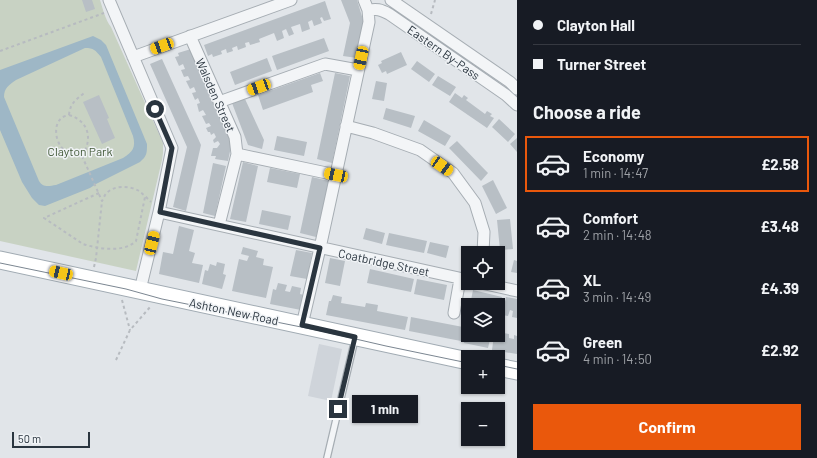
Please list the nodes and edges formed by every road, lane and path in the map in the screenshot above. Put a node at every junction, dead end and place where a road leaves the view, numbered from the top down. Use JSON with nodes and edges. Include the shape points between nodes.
{"nodes":[{"id":1,"x":291,"y":0,"type":"edge"},
{"id":2,"x":391,"y":0,"type":"edge"},
{"id":3,"x":435,"y":0,"type":"edge"},
{"id":4,"x":111,"y":5,"type":"edge"},
{"id":5,"x":366,"y":5,"type":"edge"},
{"id":6,"x":428,"y":26,"type":"junction"},
{"id":7,"x":190,"y":36,"type":"junction"},
{"id":8,"x":0,"y":50,"type":"edge"},
{"id":9,"x":133,"y":57,"type":"junction"},
{"id":10,"x":358,"y":70,"type":"junction"},
{"id":11,"x":517,"y":89,"type":"edge"},
{"id":12,"x":84,"y":93,"type":"dead end"},
{"id":13,"x":219,"y":102,"type":"junction"},
{"id":14,"x":517,"y":105,"type":"edge"},
{"id":15,"x":69,"y":115,"type":"junction"},
{"id":16,"x":346,"y":126,"type":"junction"},
{"id":17,"x":237,"y":154,"type":"junction"},
{"id":18,"x":82,"y":156,"type":"junction"},
{"id":19,"x":336,"y":175,"type":"junction"},
{"id":20,"x":98,"y":193,"type":"junction"},
{"id":21,"x":146,"y":197,"type":"junction"},
{"id":22,"x":102,"y":201,"type":"junction"},
{"id":23,"x":160,"y":211,"type":"junction"},
{"id":24,"x":219,"y":225,"type":"junction"},
{"id":25,"x":483,"y":246,"type":"edge"},
{"id":26,"x":97,"y":247,"type":"junction"},
{"id":27,"x":320,"y":248,"type":"junction"},
{"id":28,"x":0,"y":260,"type":"edge"},
{"id":29,"x":461,"y":278,"type":"edge"},
{"id":30,"x":91,"y":280,"type":"junction"},
{"id":31,"x":505,"y":288,"type":"edge"},
{"id":32,"x":461,"y":289,"type":"edge"},
{"id":33,"x":140,"y":290,"type":"junction"},
{"id":34,"x":517,"y":291,"type":"edge"},
{"id":35,"x":121,"y":298,"type":"dead end"},
{"id":36,"x":152,"y":306,"type":"dead end"},
{"id":37,"x":454,"y":313,"type":"dead end"},
{"id":38,"x":302,"y":325,"type":"junction"},
{"id":39,"x":130,"y":330,"type":"junction"},
{"id":40,"x":355,"y":337,"type":"junction"},
{"id":41,"x":116,"y":360,"type":"dead end"},
{"id":42,"x":461,"y":360,"type":"edge"},
{"id":43,"x":505,"y":368,"type":"edge"},
{"id":44,"x":517,"y":371,"type":"edge"},
{"id":45,"x":327,"y":458,"type":"edge"}],
"edges":[{"from":1,"to":7,"type":"street"},
{"from":2,"to":6,"type":"street","name":"Eastern By-Pass"},
{"from":3,"to":6,"type":"path"},
{"from":4,"to":8,"type":"path"},
{"from":4,"to":9,"type":"street"},
{"from":5,"to":10,"type":"street","via":[[369,22]]},
{"from":5,"to":14,"type":"street","name":"Eastern By-Pass","via":[[389,14]]},
{"from":6,"to":11,"type":"street","name":"Eastern By-Pass"},
{"from":7,"to":9,"type":"street"},
{"from":7,"to":13,"type":"street","name":"Walsden Street"},
{"from":9,"to":23,"type":"street","via":[[172,148]]},
{"from":10,"to":13,"type":"street","via":[[325,64]]},
{"from":10,"to":16,"type":"street"},
{"from":12,"to":15,"type":"path","via":[[72,103]]},
{"from":13,"to":17,"type":"street","name":"Walsden Street","via":[[235,137]]},
{"from":15,"to":18,"type":"path","via":[[76,117],[86,128],[88,142]]},
{"from":15,"to":18,"type":"path","via":[[64,116],[57,126],[58,141],[68,153]]},
{"from":16,"to":19,"type":"street"},
{"from":16,"to":25,"type":"street","via":[[420,150],[453,173],[475,204],[484,232]]},
{"from":17,"to":19,"type":"street"},
{"from":17,"to":24,"type":"street","name":"Walsden Street"},
{"from":18,"to":20,"type":"path"},
{"from":19,"to":27,"type":"street"},
{"from":20,"to":22,"type":"path"},
{"from":20,"to":26,"type":"path","via":[[44,218],[83,244]]},
{"from":21,"to":22,"type":"path","via":[[130,187],[120,187],[111,190]]},
{"from":21,"to":23,"type":"path"},
{"from":21,"to":26,"type":"path","via":[[136,241],[126,248]]},
{"from":22,"to":26,"type":"path"},
{"from":23,"to":24,"type":"street","name":"Coatbridge Street"},
{"from":23,"to":33,"type":"street"},
{"from":24,"to":27,"type":"street","name":"Coatbridge Street"},
{"from":26,"to":30,"type":"path"},
{"from":27,"to":29,"type":"street","name":"Coatbridge Street"},
{"from":27,"to":38,"type":"street"},
{"from":28,"to":30,"type":"main road","name":"Ashton New Road"},
{"from":30,"to":33,"type":"main road","name":"Ashton New Road"},
{"from":31,"to":34,"type":"street"},
{"from":32,"to":37,"type":"street"},
{"from":33,"to":38,"type":"main road","name":"Ashton New Road"},
{"from":35,"to":39,"type":"path"},
{"from":36,"to":39,"type":"path"},
{"from":38,"to":40,"type":"main road","name":"Ashton New Road"},
{"from":39,"to":41,"type":"path"},
{"from":40,"to":42,"type":"main road","name":"Ashton New Road"},
{"from":40,"to":45,"type":"lane"},
{"from":43,"to":44,"type":"main road"}]}
